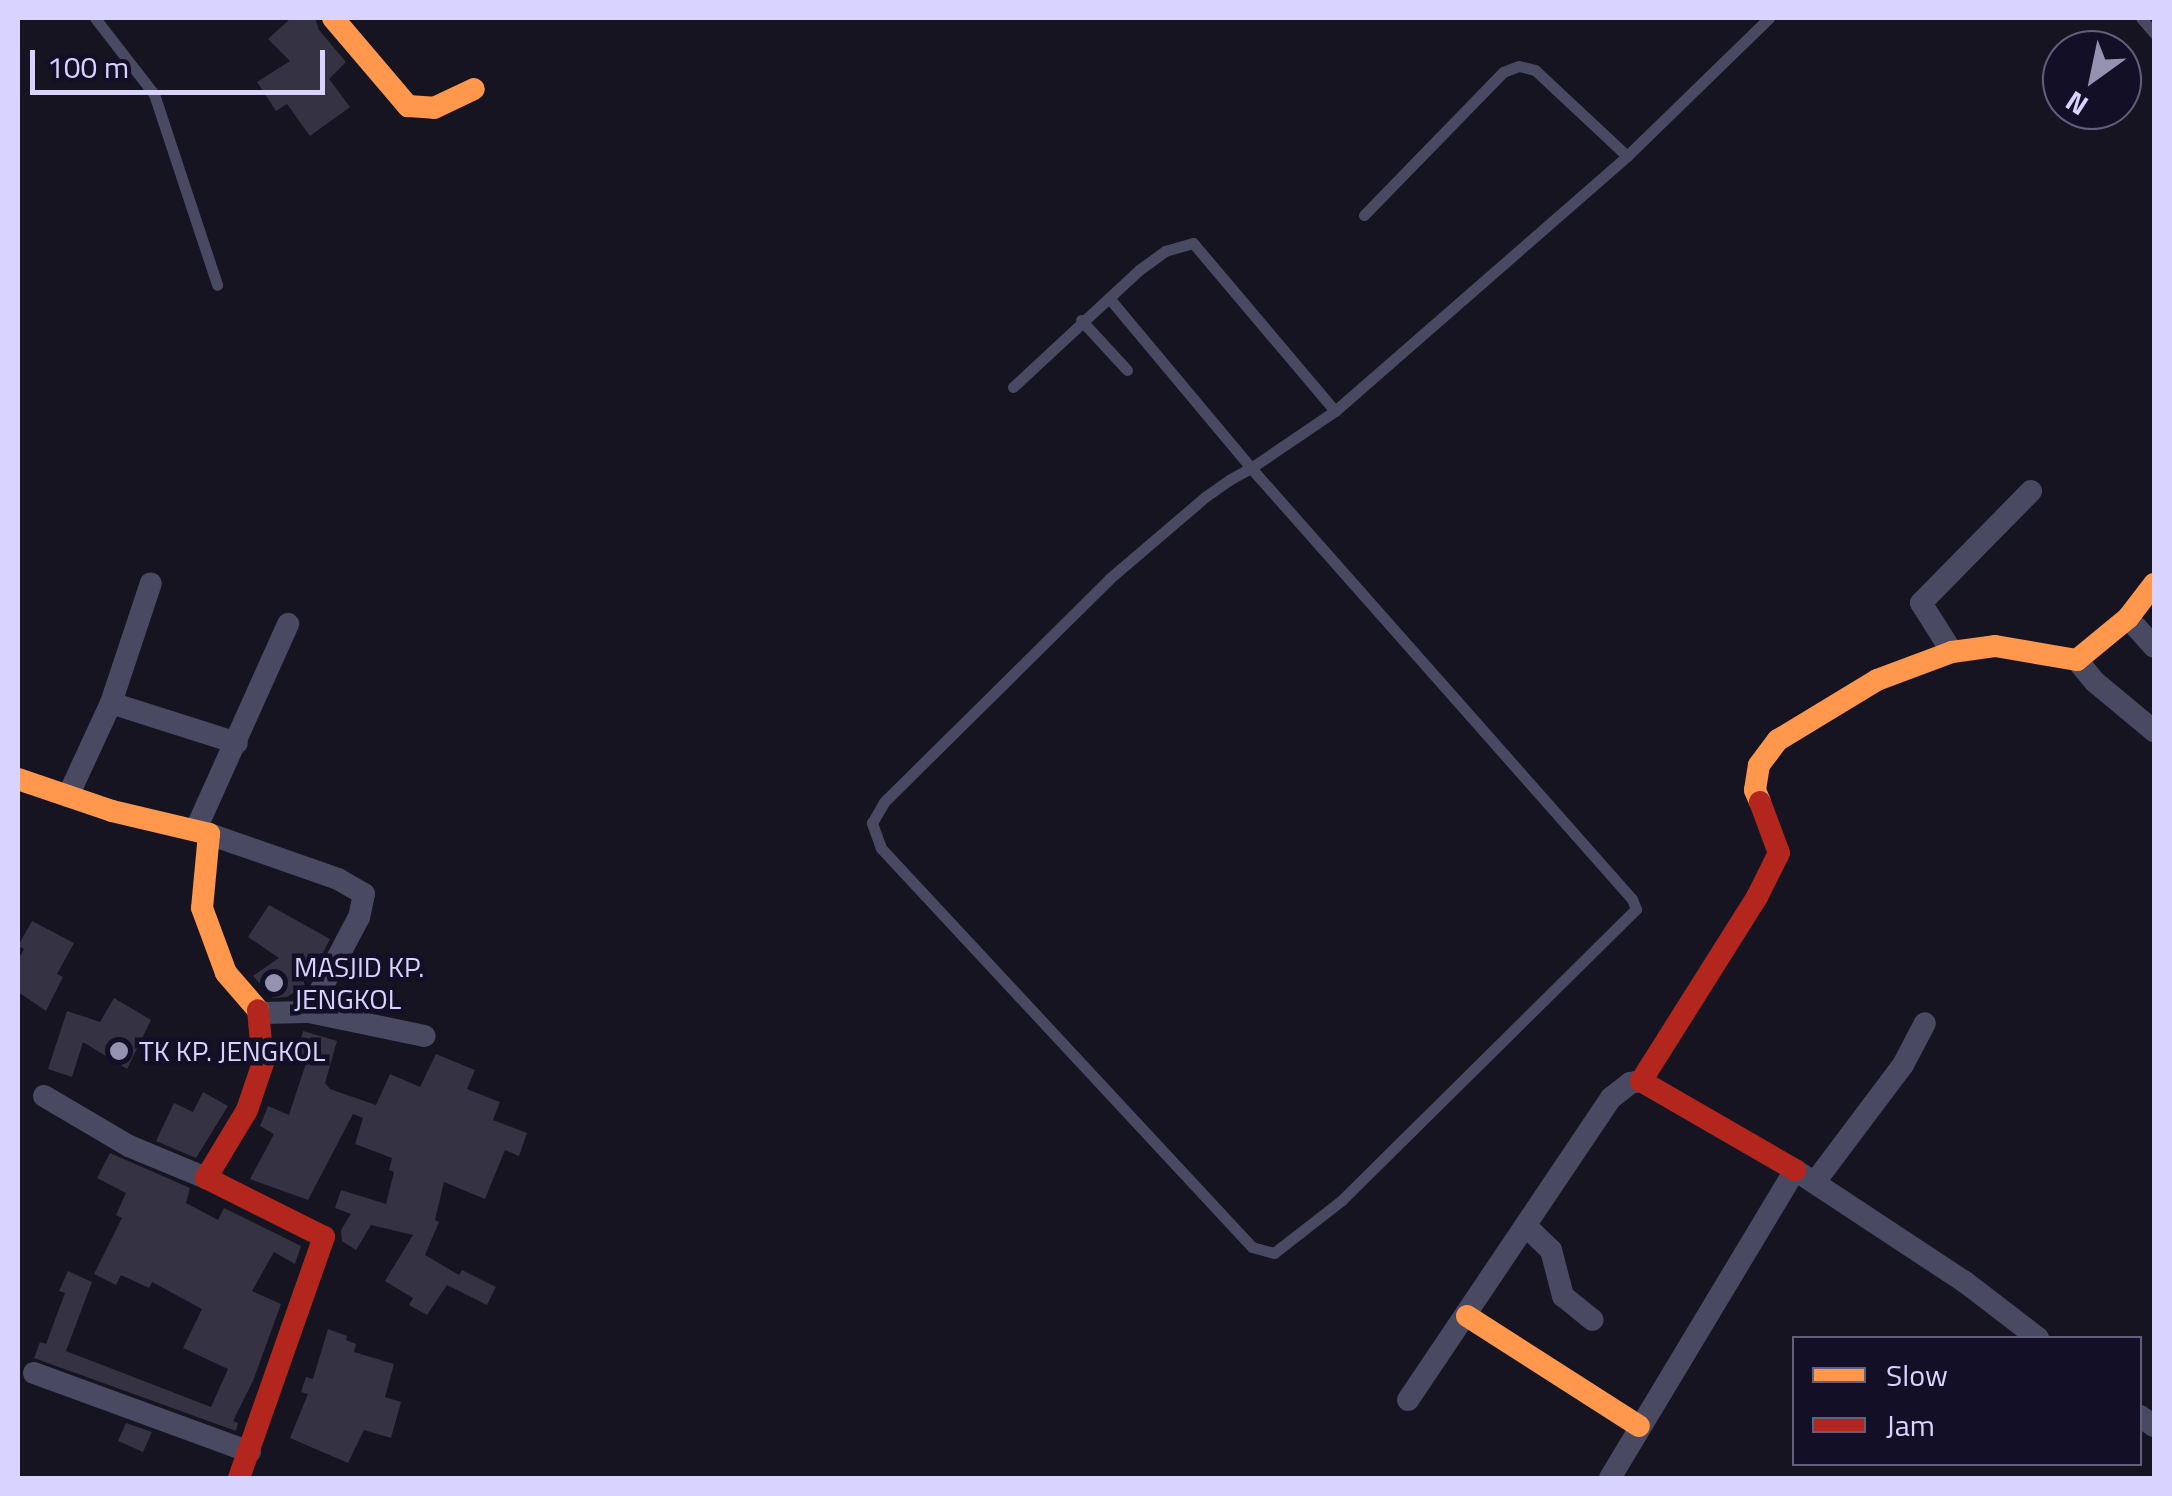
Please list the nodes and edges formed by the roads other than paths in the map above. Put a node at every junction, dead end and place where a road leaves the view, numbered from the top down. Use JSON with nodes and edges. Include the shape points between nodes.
{"nodes":[{"id":1,"x":95,"y":18,"type":"edge"},
{"id":2,"x":333,"y":18,"type":"edge"},
{"id":3,"x":1769,"y":18,"type":"edge"},
{"id":4,"x":2141,"y":18,"type":"edge"},
{"id":5,"x":2154,"y":33,"type":"edge"},
{"id":6,"x":474,"y":90,"type":"dead end"},
{"id":7,"x":1626,"y":156,"type":"junction"},
{"id":8,"x":1364,"y":215,"type":"dead end"},
{"id":9,"x":217,"y":285,"type":"dead end"},
{"id":10,"x":1108,"y":298,"type":"junction"},
{"id":11,"x":1081,"y":320,"type":"junction"},
{"id":12,"x":1128,"y":370,"type":"dead end"},
{"id":13,"x":1013,"y":386,"type":"dead end"},
{"id":14,"x":1336,"y":410,"type":"junction"},
{"id":15,"x":1251,"y":468,"type":"junction"},
{"id":16,"x":2031,"y":490,"type":"dead end"},
{"id":17,"x":150,"y":584,"type":"dead end"},
{"id":18,"x":2154,"y":584,"type":"edge"},
{"id":19,"x":2128,"y":618,"type":"junction"},
{"id":20,"x":288,"y":624,"type":"dead end"},
{"id":21,"x":2154,"y":647,"type":"edge"},
{"id":22,"x":1952,"y":652,"type":"junction"},
{"id":23,"x":2078,"y":660,"type":"junction"},
{"id":24,"x":111,"y":704,"type":"junction"},
{"id":25,"x":2154,"y":731,"type":"edge"},
{"id":26,"x":237,"y":744,"type":"junction"},
{"id":27,"x":18,"y":779,"type":"edge"},
{"id":28,"x":68,"y":796,"type":"junction"},
{"id":29,"x":203,"y":831,"type":"junction"},
{"id":30,"x":309,"y":1012,"type":"junction"},
{"id":31,"x":261,"y":1014,"type":"junction"},
{"id":32,"x":1925,"y":1023,"type":"dead end"},
{"id":33,"x":425,"y":1036,"type":"dead end"},
{"id":34,"x":1641,"y":1081,"type":"junction"},
{"id":35,"x":44,"y":1096,"type":"dead end"},
{"id":36,"x":1794,"y":1170,"type":"junction"},
{"id":37,"x":206,"y":1178,"type":"junction"},
{"id":38,"x":1815,"y":1182,"type":"junction"},
{"id":39,"x":1528,"y":1228,"type":"junction"},
{"id":40,"x":1467,"y":1316,"type":"junction"},
{"id":41,"x":1594,"y":1320,"type":"dead end"},
{"id":42,"x":2035,"y":1336,"type":"edge"},
{"id":43,"x":34,"y":1373,"type":"dead end"},
{"id":44,"x":1408,"y":1400,"type":"dead end"},
{"id":45,"x":1640,"y":1426,"type":"junction"},
{"id":46,"x":250,"y":1452,"type":"junction"},
{"id":47,"x":239,"y":1478,"type":"edge"},
{"id":48,"x":1610,"y":1478,"type":"edge"}],
"edges":[{"from":1,"to":9,"type":"lane","via":[[154,94]]},
{"from":2,"to":6,"type":"street","via":[[408,106],[434,108]]},
{"from":3,"to":7,"type":"lane"},
{"from":4,"to":5,"type":"lane"},
{"from":7,"to":8,"type":"lane","via":[[1535,70],[1519,66],[1503,72]]},
{"from":7,"to":14,"type":"lane"},
{"from":10,"to":11,"type":"lane"},
{"from":10,"to":14,"type":"lane","via":[[1165,252],[1194,244]]},
{"from":10,"to":15,"type":"lane"},
{"from":11,"to":12,"type":"lane"},
{"from":11,"to":13,"type":"lane"},
{"from":14,"to":15,"type":"lane"},
{"from":15,"to":15,"type":"lane","via":[[1636,909],[1342,1200],[1274,1253],[1252,1247],[881,848],[872,823],[884,802],[1109,579],[1205,497]]},
{"from":16,"to":22,"type":"street","via":[[1920,604]]},
{"from":17,"to":24,"type":"street"},
{"from":18,"to":19,"type":"street"},
{"from":19,"to":21,"type":"street"},
{"from":19,"to":23,"type":"street"},
{"from":20,"to":26,"type":"street"},
{"from":22,"to":23,"type":"street","via":[[1995,646]]},
{"from":22,"to":34,"type":"street","via":[[1877,680],[1789,732],[1768,752],[1755,790],[1779,853]]},
{"from":23,"to":25,"type":"street"},
{"from":24,"to":26,"type":"street"},
{"from":24,"to":28,"type":"street"},
{"from":26,"to":29,"type":"street"},
{"from":27,"to":28,"type":"street"},
{"from":28,"to":29,"type":"street"},
{"from":29,"to":30,"type":"street","via":[[364,894]]},
{"from":29,"to":31,"type":"street","via":[[202,908],[226,973]]},
{"from":30,"to":31,"type":"street"},
{"from":30,"to":33,"type":"street"},
{"from":31,"to":37,"type":"street","via":[[259,1082]]},
{"from":32,"to":38,"type":"street","via":[[1918,1043]]},
{"from":34,"to":36,"type":"street"},
{"from":34,"to":39,"type":"street","via":[[1611,1098]]},
{"from":35,"to":37,"type":"street","via":[[122,1143]]},
{"from":36,"to":38,"type":"street"},
{"from":36,"to":45,"type":"street"},
{"from":37,"to":46,"type":"street","via":[[324,1237]]},
{"from":38,"to":42,"type":"street"},
{"from":39,"to":40,"type":"street"},
{"from":39,"to":41,"type":"street","via":[[1550,1250],[1563,1296]]},
{"from":40,"to":44,"type":"street"},
{"from":40,"to":45,"type":"street"},
{"from":43,"to":46,"type":"street"},
{"from":45,"to":48,"type":"street"},
{"from":46,"to":47,"type":"street"}]}
